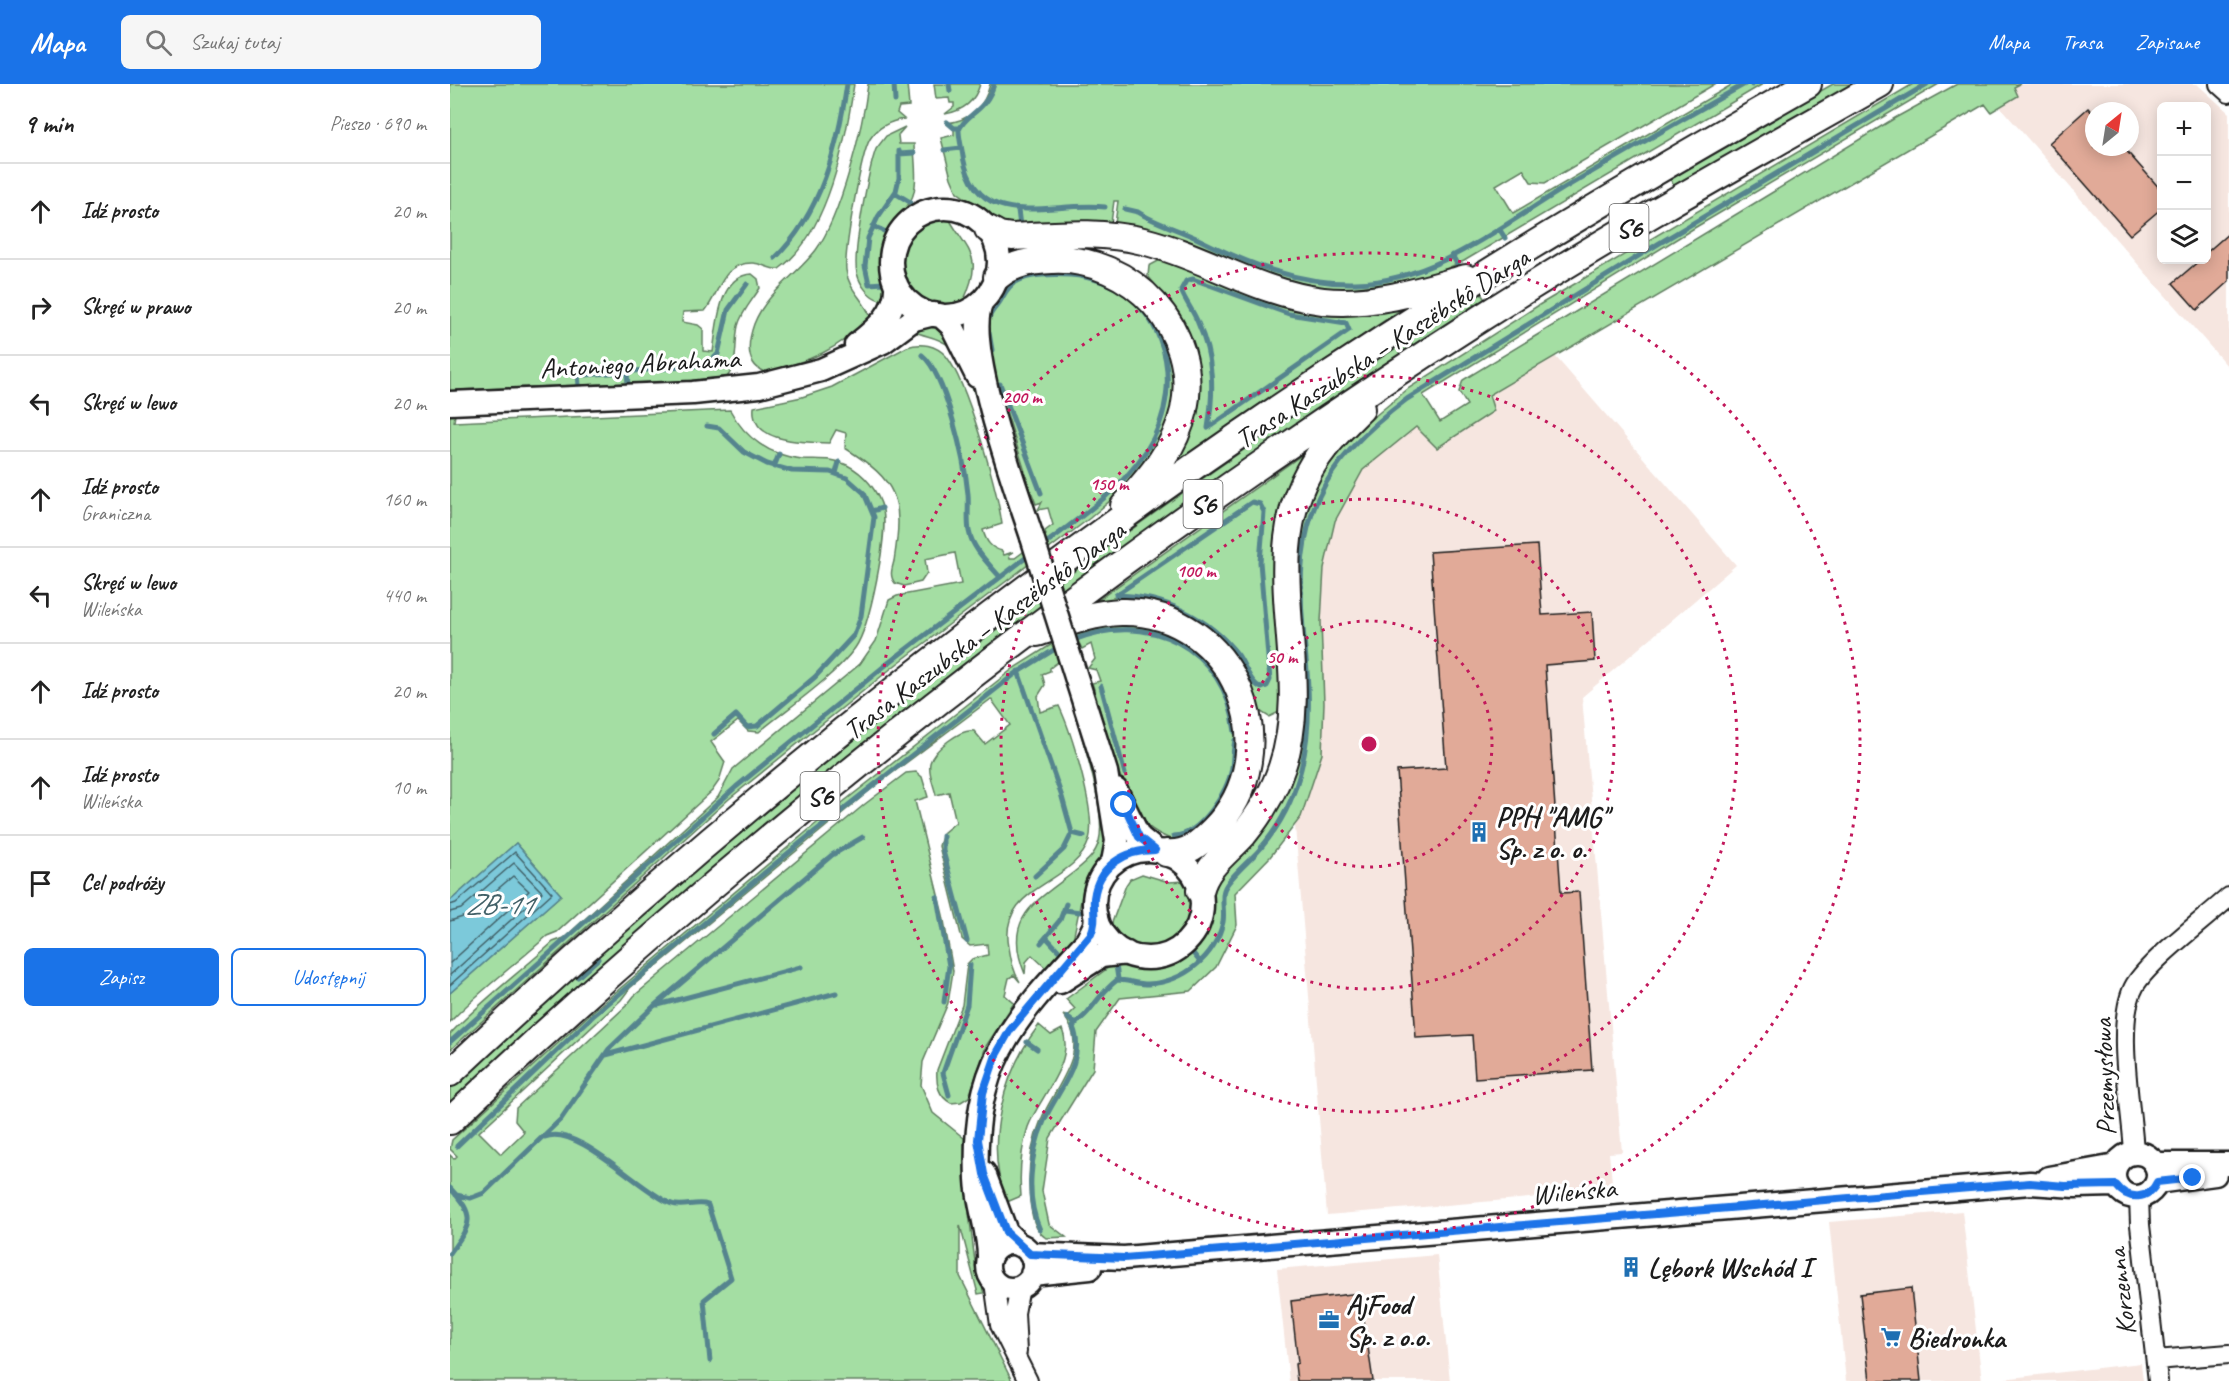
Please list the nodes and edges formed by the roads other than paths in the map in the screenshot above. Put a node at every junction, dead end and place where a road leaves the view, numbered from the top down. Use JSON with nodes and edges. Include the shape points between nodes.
{"nodes":[{"id":1,"x":1808,"y":84,"type":"edge"},
{"id":2,"x":1880,"y":84,"type":"edge"},
{"id":3,"x":2219,"y":84,"type":"edge"},
{"id":4,"x":2229,"y":93,"type":"edge"},
{"id":5,"x":988,"y":229,"type":"junction"},
{"id":6,"x":1492,"y":270,"type":"junction"},
{"id":7,"x":997,"y":277,"type":"junction"},
{"id":8,"x":896,"y":284,"type":"junction"},
{"id":9,"x":982,"y":301,"type":"junction"},
{"id":10,"x":937,"y":315,"type":"junction"},
{"id":11,"x":830,"y":366,"type":"junction"},
{"id":12,"x":1391,"y":377,"type":"junction"},
{"id":13,"x":987,"y":396,"type":"junction"},
{"id":14,"x":450,"y":403,"type":"edge"},
{"id":15,"x":1089,"y":544,"type":"junction"},
{"id":16,"x":1020,"y":638,"type":"junction"},
{"id":17,"x":1106,"y":772,"type":"junction"},
{"id":18,"x":1160,"y":852,"type":"junction"},
{"id":19,"x":1113,"y":862,"type":"junction"},
{"id":20,"x":1200,"y":891,"type":"junction"},
{"id":21,"x":2229,"y":897,"type":"edge"},
{"id":22,"x":1096,"y":916,"type":"junction"},
{"id":23,"x":1127,"y":954,"type":"junction"},
{"id":24,"x":1043,"y":992,"type":"junction"},
{"id":25,"x":450,"y":1073,"type":"edge"},
{"id":26,"x":450,"y":1121,"type":"edge"},
{"id":27,"x":978,"y":1148,"type":"junction"},
{"id":28,"x":2134,"y":1152,"type":"junction"},
{"id":29,"x":2229,"y":1164,"type":"edge"},
{"id":30,"x":2229,"y":1170,"type":"edge"},
{"id":31,"x":2157,"y":1173,"type":"junction"},
{"id":32,"x":2116,"y":1175,"type":"junction"},
{"id":33,"x":2139,"y":1197,"type":"junction"},
{"id":34,"x":1025,"y":1265,"type":"junction"},
{"id":35,"x":991,"y":1271,"type":"junction"},
{"id":36,"x":2229,"y":1354,"type":"edge"},
{"id":37,"x":1017,"y":1356,"type":"junction"},
{"id":38,"x":2156,"y":1360,"type":"junction"},
{"id":39,"x":1028,"y":1381,"type":"edge"},
{"id":40,"x":2158,"y":1381,"type":"edge"}],
"edges":[{"from":1,"to":6,"type":"highway","name":"Trasa Kaszubska – Kaszëbskô Darga","number":"S6"},
{"from":2,"to":12,"type":"highway","name":"Trasa Kaszubska – Kaszëbskô Darga","number":"S6","via":[[1681,196],[1483,316]]},
{"from":3,"to":4,"type":"street"},
{"from":5,"to":6,"type":"highway","via":[[1012,237],[1088,233],[1143,241],[1275,290],[1321,301],[1393,298]]},
{"from":5,"to":7,"type":"main road","via":[[998,254]]},
{"from":5,"to":8,"type":"main road","via":[[975,217],[955,208],[932,209],[912,218],[893,246],[891,268]]},
{"from":6,"to":15,"type":"highway","name":"Trasa Kaszubska – Kaszëbskô Darga","number":"S6","via":[[1299,396]]},
{"from":7,"to":9,"type":"main road"},
{"from":7,"to":15,"type":"highway","via":[[1014,265],[1064,259],[1110,270],[1149,296],[1164,313],[1178,341],[1186,387],[1178,432],[1156,471]]},
{"from":8,"to":10,"type":"main road","via":[[914,306]]},
{"from":8,"to":11,"type":"main road","name":"Antoniego Abrahama","via":[[890,312]]},
{"from":9,"to":10,"type":"main road","via":[[968,311]]},
{"from":9,"to":13,"type":"main road","via":[[975,321]]},
{"from":10,"to":11,"type":"main road","name":"Antoniego Abrahama","via":[[914,319],[883,342]]},
{"from":10,"to":13,"type":"main road","via":[[952,326]]},
{"from":11,"to":14,"type":"main road","name":"Antoniego Abrahama","via":[[791,380],[733,390]]},
{"from":12,"to":16,"type":"highway","name":"Trasa Kaszubska – Kaszëbskô Darga","number":"S6","via":[[1219,493]]},
{"from":12,"to":20,"type":"highway","via":[[1318,456],[1298,493],[1287,536],[1285,564],[1293,684],[1288,746],[1265,805],[1207,872]]},
{"from":13,"to":17,"type":"main road","bridge":true},
{"from":15,"to":25,"type":"highway","name":"Trasa Kaszubska – Kaszëbskô Darga","number":"S6","via":[[919,672],[764,796]]},
{"from":16,"to":18,"type":"highway","via":[[1101,614],[1143,614],[1167,619],[1188,630],[1207,644],[1236,680],[1247,713],[1251,746],[1240,791],[1216,827],[1186,852]]},
{"from":16,"to":26,"type":"highway","name":"Trasa Kaszubska – Kaszëbskô Darga","number":"S6","via":[[733,867]]},
{"from":17,"to":18,"type":"main road","via":[[1139,837]]},
{"from":17,"to":19,"type":"main road","via":[[1117,841]]},
{"from":18,"to":19,"type":"main road","via":[[1131,852]]},
{"from":18,"to":20,"type":"main road","via":[[1186,865]]},
{"from":19,"to":22,"type":"main road","via":[[1096,889]]},
{"from":20,"to":23,"type":"main road","via":[[1200,919],[1189,939],[1160,956]]},
{"from":21,"to":28,"type":"street","name":"Przemysłowa","via":[[2142,975],[2129,997],[2125,1032]]},
{"from":22,"to":23,"type":"main road","via":[[1108,941]]},
{"from":22,"to":24,"type":"main road","via":[[1087,941]]},
{"from":23,"to":24,"type":"main road","via":[[1101,956]]},
{"from":24,"to":27,"type":"main road","via":[[1010,1030],[991,1066],[979,1113]]},
{"from":27,"to":34,"type":"main road","via":[[999,1216]]},
{"from":27,"to":35,"type":"main road","via":[[978,1204]]},
{"from":28,"to":31,"type":"main road","via":[[2149,1156]]},
{"from":28,"to":32,"type":"main road","via":[[2120,1159]]},
{"from":29,"to":31,"type":"main road"},
{"from":30,"to":31,"type":"main road","via":[[2212,1175]]},
{"from":31,"to":33,"type":"main road","via":[[2151,1192]]},
{"from":32,"to":33,"type":"main road","via":[[2126,1195]]},
{"from":32,"to":34,"type":"main road","name":"Wileńska","via":[[2065,1186],[2030,1183]]},
{"from":33,"to":38,"type":"street","name":"Korzenna"},
{"from":34,"to":35,"type":"main road","via":[[1006,1288]]},
{"from":34,"to":35,"type":"main road","via":[[1012,1243],[997,1248]]},
{"from":34,"to":37,"type":"street","via":[[1015,1313]]},
{"from":35,"to":37,"type":"street","via":[[997,1316]]},
{"from":36,"to":38,"type":"street"},
{"from":37,"to":39,"type":"street"},
{"from":38,"to":40,"type":"street","name":"Korzenna"}]}
